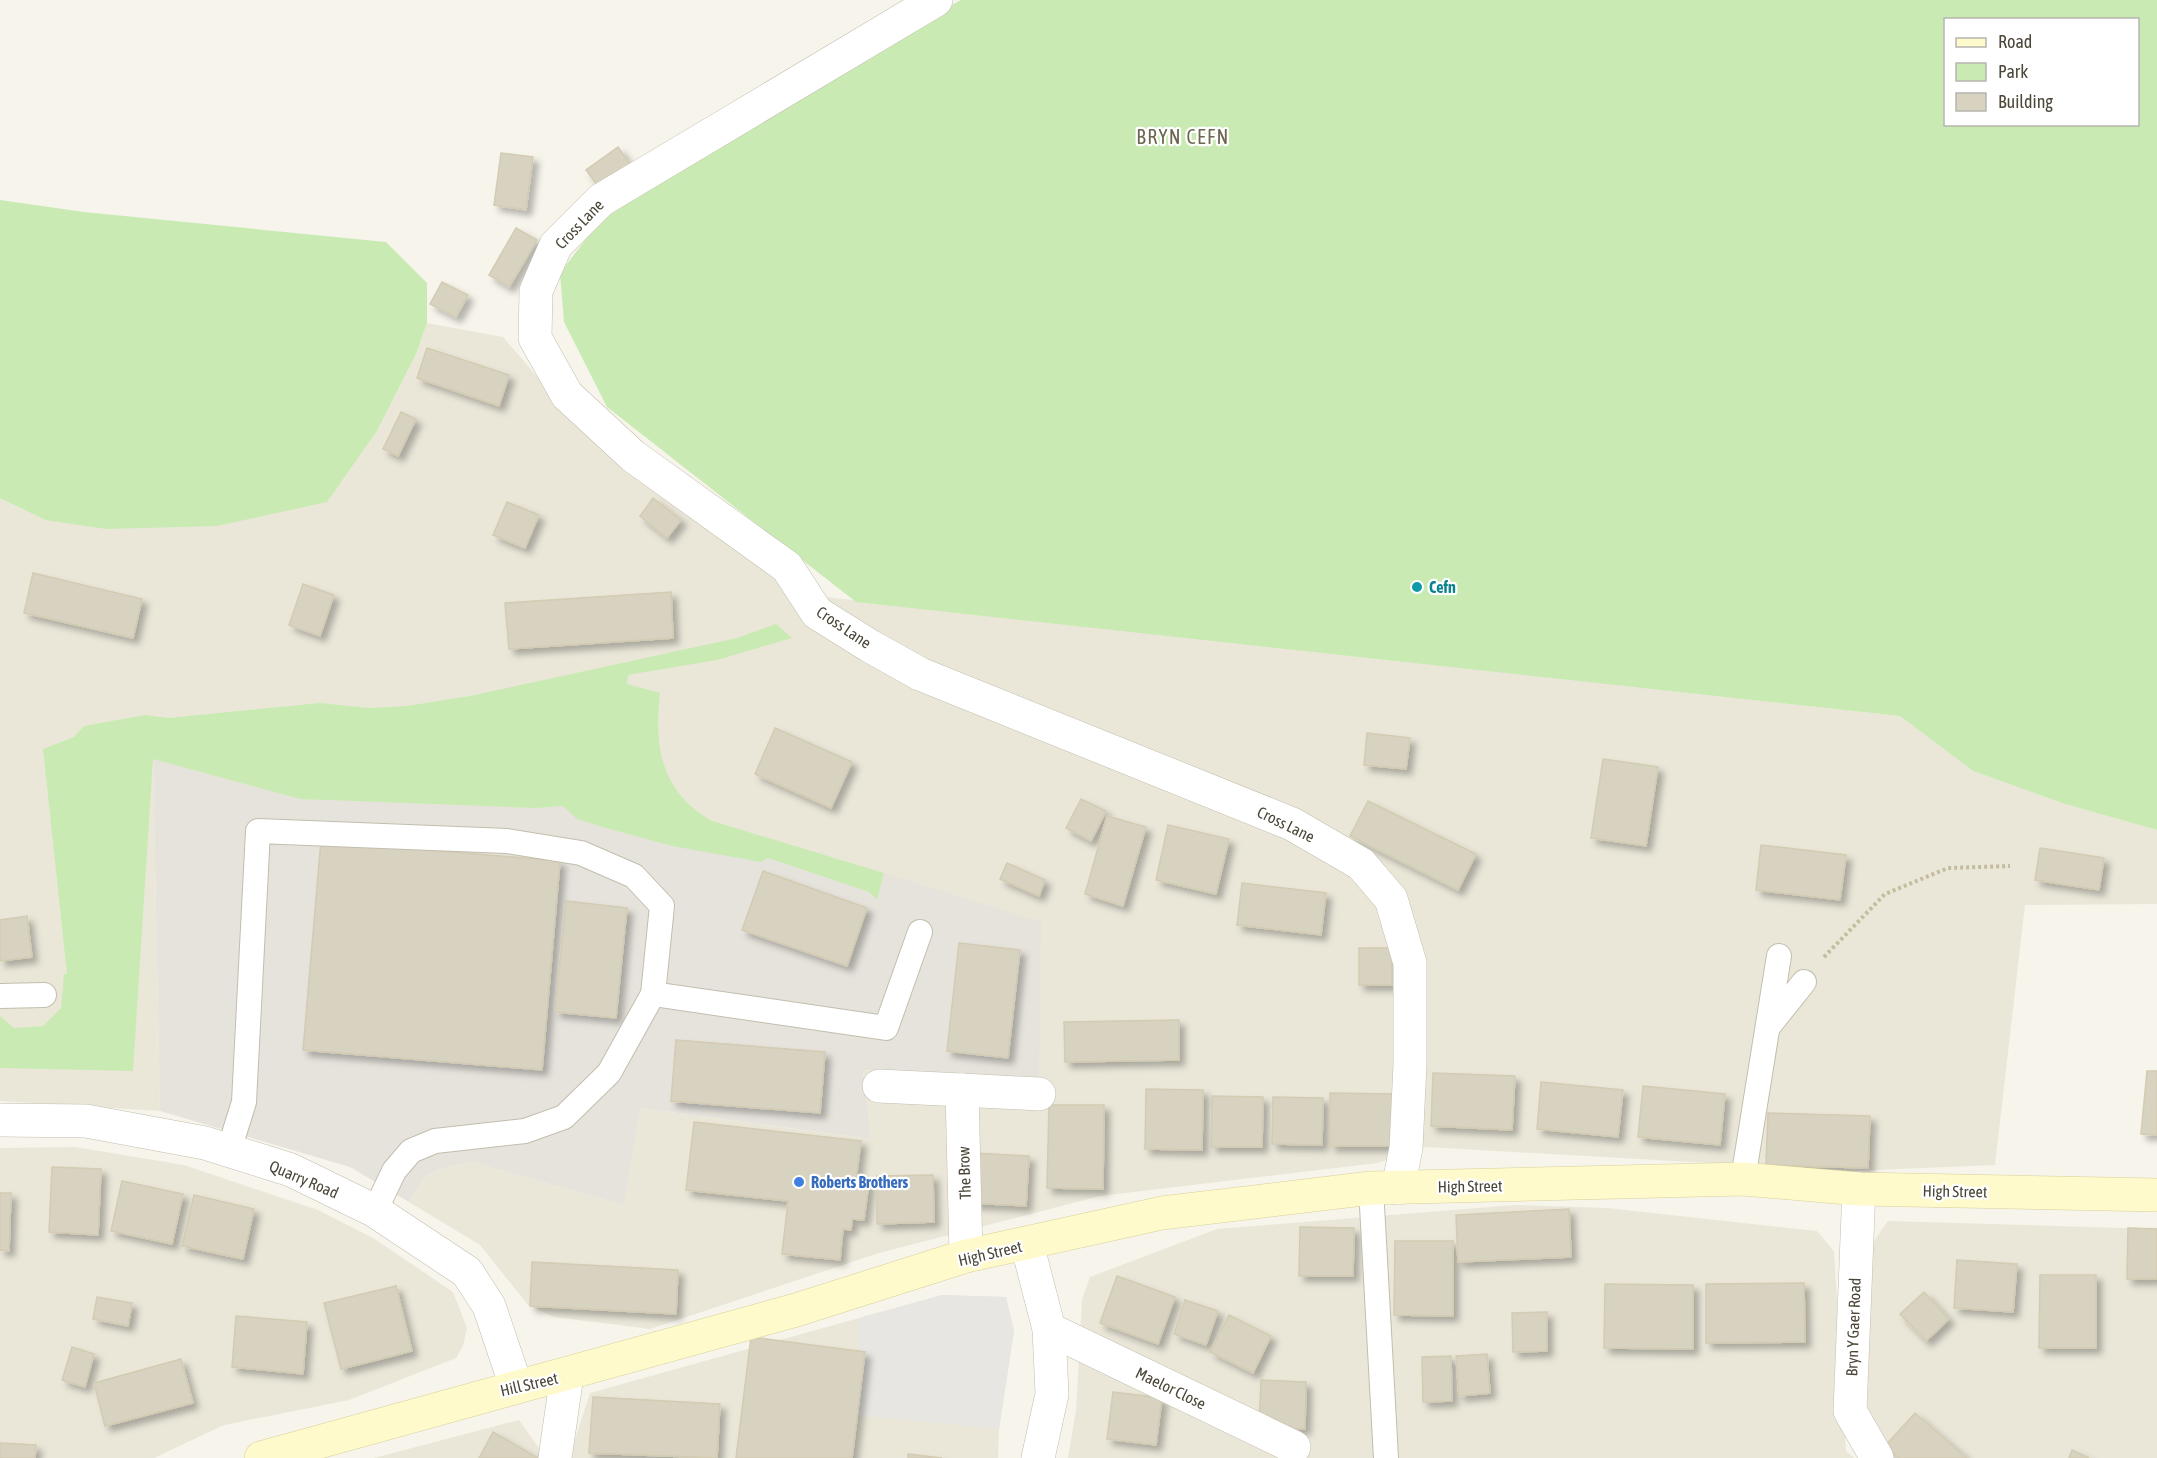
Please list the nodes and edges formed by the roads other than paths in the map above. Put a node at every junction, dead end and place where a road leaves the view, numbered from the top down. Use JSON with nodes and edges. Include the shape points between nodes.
{"nodes":[{"id":1,"x":936,"y":0,"type":"edge"},
{"id":2,"x":920,"y":932,"type":"dead end"},
{"id":3,"x":1779,"y":956,"type":"dead end"},
{"id":4,"x":1804,"y":982,"type":"road end"},
{"id":5,"x":653,"y":994,"type":"junction"},
{"id":6,"x":44,"y":995,"type":"dead end"},
{"id":7,"x":0,"y":996,"type":"edge"},
{"id":8,"x":1766,"y":1030,"type":"junction"},
{"id":9,"x":879,"y":1086,"type":"dead end"},
{"id":10,"x":962,"y":1090,"type":"junction"},
{"id":11,"x":1039,"y":1094,"type":"dead end"},
{"id":12,"x":0,"y":1120,"type":"edge"},
{"id":13,"x":229,"y":1150,"type":"junction"},
{"id":14,"x":1743,"y":1179,"type":"junction"},
{"id":15,"x":1385,"y":1188,"type":"junction"},
{"id":16,"x":1859,"y":1189,"type":"junction"},
{"id":17,"x":2157,"y":1195,"type":"edge"},
{"id":18,"x":375,"y":1211,"type":"junction"},
{"id":19,"x":1027,"y":1244,"type":"junction"},
{"id":20,"x":966,"y":1257,"type":"junction"},
{"id":21,"x":796,"y":1310,"type":"joint"},
{"id":22,"x":1049,"y":1329,"type":"junction"},
{"id":23,"x":567,"y":1375,"type":"junction"},
{"id":24,"x":516,"y":1386,"type":"junction"},
{"id":25,"x":1294,"y":1448,"type":"dead end"},
{"id":26,"x":261,"y":1458,"type":"edge"},
{"id":27,"x":555,"y":1458,"type":"edge"},
{"id":28,"x":1038,"y":1458,"type":"edge"},
{"id":29,"x":1386,"y":1458,"type":"edge"},
{"id":30,"x":1877,"y":1458,"type":"edge"}],
"edges":[{"from":1,"to":15,"type":"street","name":"Cross Lane","via":[[601,200],[556,245],[536,291],[535,338],[567,395],[633,456],[787,567],[817,613],[920,674],[1292,824],[1361,864],[1391,899],[1410,963],[1406,1148]]},
{"from":2,"to":5,"type":"lane","via":[[886,1028]]},
{"from":3,"to":8,"type":"lane"},
{"from":4,"to":8,"type":"lane"},
{"from":5,"to":13,"type":"lane","via":[[662,906],[634,876],[581,853],[507,841],[258,831],[244,1102]]},
{"from":5,"to":18,"type":"lane","via":[[609,1073],[564,1117],[525,1131],[435,1141],[411,1151],[394,1171]]},
{"from":6,"to":7,"type":"lane"},
{"from":8,"to":14,"type":"lane"},
{"from":9,"to":10,"type":"street"},
{"from":10,"to":11,"type":"street"},
{"from":10,"to":20,"type":"street","name":"The Brow"},
{"from":12,"to":13,"type":"street","name":"Quarry Road","via":[[86,1121]]},
{"from":13,"to":18,"type":"street","name":"Quarry Road","via":[[291,1170]]},
{"from":14,"to":15,"type":"main road","name":"High Street"},
{"from":14,"to":16,"type":"main road","name":"High Street"},
{"from":15,"to":19,"type":"main road","name":"High Street","via":[[1162,1213]]},
{"from":15,"to":29,"type":"lane"},
{"from":16,"to":17,"type":"main road","name":"High Street"},
{"from":16,"to":30,"type":"street","name":"Bryn Y Gaer Road","via":[[1850,1411]]},
{"from":18,"to":24,"type":"street","name":"Quarry Road","via":[[466,1272],[489,1306]]},
{"from":19,"to":20,"type":"main road","name":"High Street"},
{"from":19,"to":22,"type":"street"},
{"from":20,"to":21,"type":"main road","name":"High Street"},
{"from":21,"to":23,"type":"main road","name":"Hill Street"},
{"from":22,"to":25,"type":"street","name":"Maelor Close"},
{"from":22,"to":28,"type":"street","via":[[1052,1394]]},
{"from":23,"to":24,"type":"main road","name":"Hill Street"},
{"from":23,"to":27,"type":"street"},
{"from":24,"to":26,"type":"main road","name":"Hill Street"}]}
